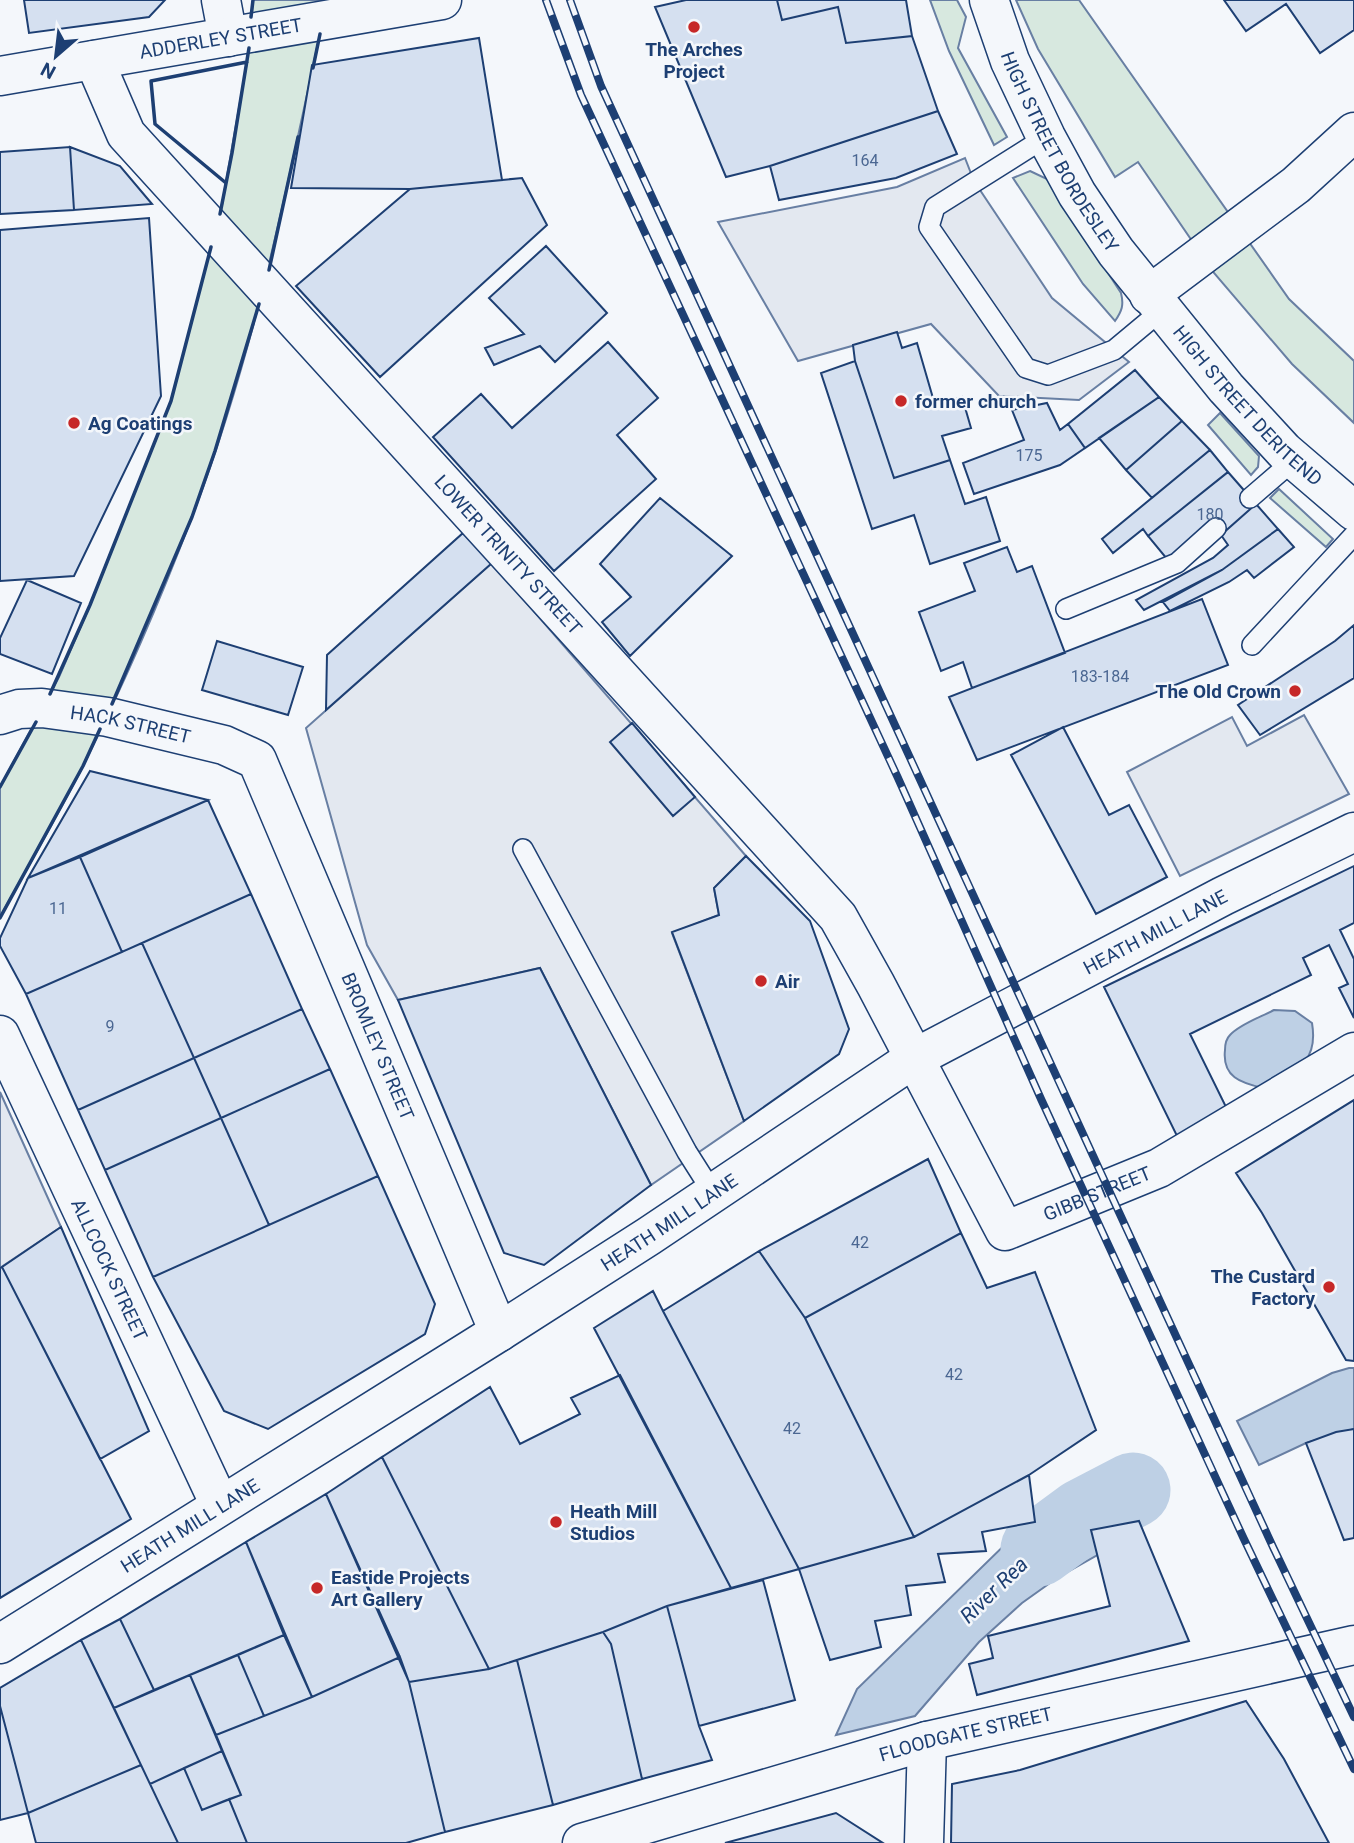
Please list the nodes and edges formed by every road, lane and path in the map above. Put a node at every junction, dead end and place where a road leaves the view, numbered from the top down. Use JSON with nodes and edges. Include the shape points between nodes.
{"nodes":[{"id":1,"x":221,"y":0,"type":"edge"},
{"id":2,"x":442,"y":0,"type":"edge"},
{"id":3,"x":989,"y":0,"type":"edge"},
{"id":4,"x":228,"y":37,"type":"junction"},
{"id":5,"x":94,"y":60,"type":"junction"},
{"id":6,"x":0,"y":76,"type":"edge"},
{"id":7,"x":1354,"y":132,"type":"edge"},
{"id":8,"x":1046,"y":137,"type":"junction"},
{"id":9,"x":1156,"y":303,"type":"junction"},
{"id":10,"x":1294,"y":460,"type":"junction"},
{"id":11,"x":1251,"y":498,"type":"dead end"},
{"id":12,"x":1354,"y":511,"type":"edge"},
{"id":13,"x":1216,"y":528,"type":"dead end"},
{"id":14,"x":1354,"y":535,"type":"edge"},
{"id":15,"x":1066,"y":609,"type":"dead end"},
{"id":16,"x":1252,"y":645,"type":"dead end"},
{"id":17,"x":0,"y":715,"type":"edge"},
{"id":18,"x":257,"y":760,"type":"joint"},
{"id":19,"x":1354,"y":832,"type":"edge"},
{"id":20,"x":523,"y":849,"type":"dead end"},
{"id":21,"x":0,"y":1035,"type":"edge"},
{"id":22,"x":1354,"y":1052,"type":"edge"},
{"id":23,"x":913,"y":1059,"type":"junction"},
{"id":24,"x":713,"y":1193,"type":"junction"},
{"id":25,"x":499,"y":1332,"type":"junction"},
{"id":26,"x":220,"y":1504,"type":"junction"},
{"id":27,"x":0,"y":1644,"type":"edge"},
{"id":28,"x":1354,"y":1645,"type":"edge"},
{"id":29,"x":927,"y":1741,"type":"junction"},
{"id":30,"x":582,"y":1843,"type":"edge"},
{"id":31,"x":924,"y":1843,"type":"edge"}],
"edges":[{"from":1,"to":4,"type":"street"},
{"from":2,"to":4,"type":"street","name":"ADDERLEY STREET"},
{"from":3,"to":8,"type":"street","name":"HIGH STREET BORDESLEY","via":[[1010,61]]},
{"from":4,"to":5,"type":"street","name":"ADDERLEY STREET"},
{"from":5,"to":6,"type":"street","name":"ADDERLEY STREET"},
{"from":5,"to":23,"type":"street","name":"LOWER TRINITY STREET","via":[[126,135],[838,917]]},
{"from":7,"to":9,"type":"street"},
{"from":8,"to":9,"type":"street","name":"HIGH STREET BORDESLEY","via":[[1077,194]]},
{"from":8,"to":9,"type":"lane","via":[[935,207],[929,227],[1026,369],[1048,375],[1114,350]]},
{"from":9,"to":10,"type":"street","name":"HIGH STREET DERITEND","via":[[1226,388]]},
{"from":10,"to":11,"type":"lane"},
{"from":10,"to":12,"type":"street","name":"HIGH STREET DERITEND"},
{"from":13,"to":15,"type":"lane","via":[[1177,563]]},
{"from":14,"to":16,"type":"lane"},
{"from":17,"to":18,"type":"street","name":"HACK STREET","via":[[42,708],[108,717],[224,746]]},
{"from":18,"to":25,"type":"street","name":"BROMLEY STREET"},
{"from":19,"to":23,"type":"street","name":"HEATH MILL LANE"},
{"from":20,"to":24,"type":"lane"},
{"from":21,"to":26,"type":"street","name":"ALLCOCK STREET"},
{"from":22,"to":23,"type":"street","name":"GIBB STREET","via":[[1159,1168],[1005,1231]]},
{"from":23,"to":24,"type":"street","name":"HEATH MILL LANE"},
{"from":24,"to":25,"type":"street","name":"HEATH MILL LANE"},
{"from":25,"to":26,"type":"street","name":"HEATH MILL LANE"},
{"from":26,"to":27,"type":"street","name":"HEATH MILL LANE"},
{"from":28,"to":29,"type":"street","name":"FLOODGATE STREET"},
{"from":29,"to":30,"type":"street","name":"FLOODGATE STREET"},
{"from":29,"to":31,"type":"street"}]}
